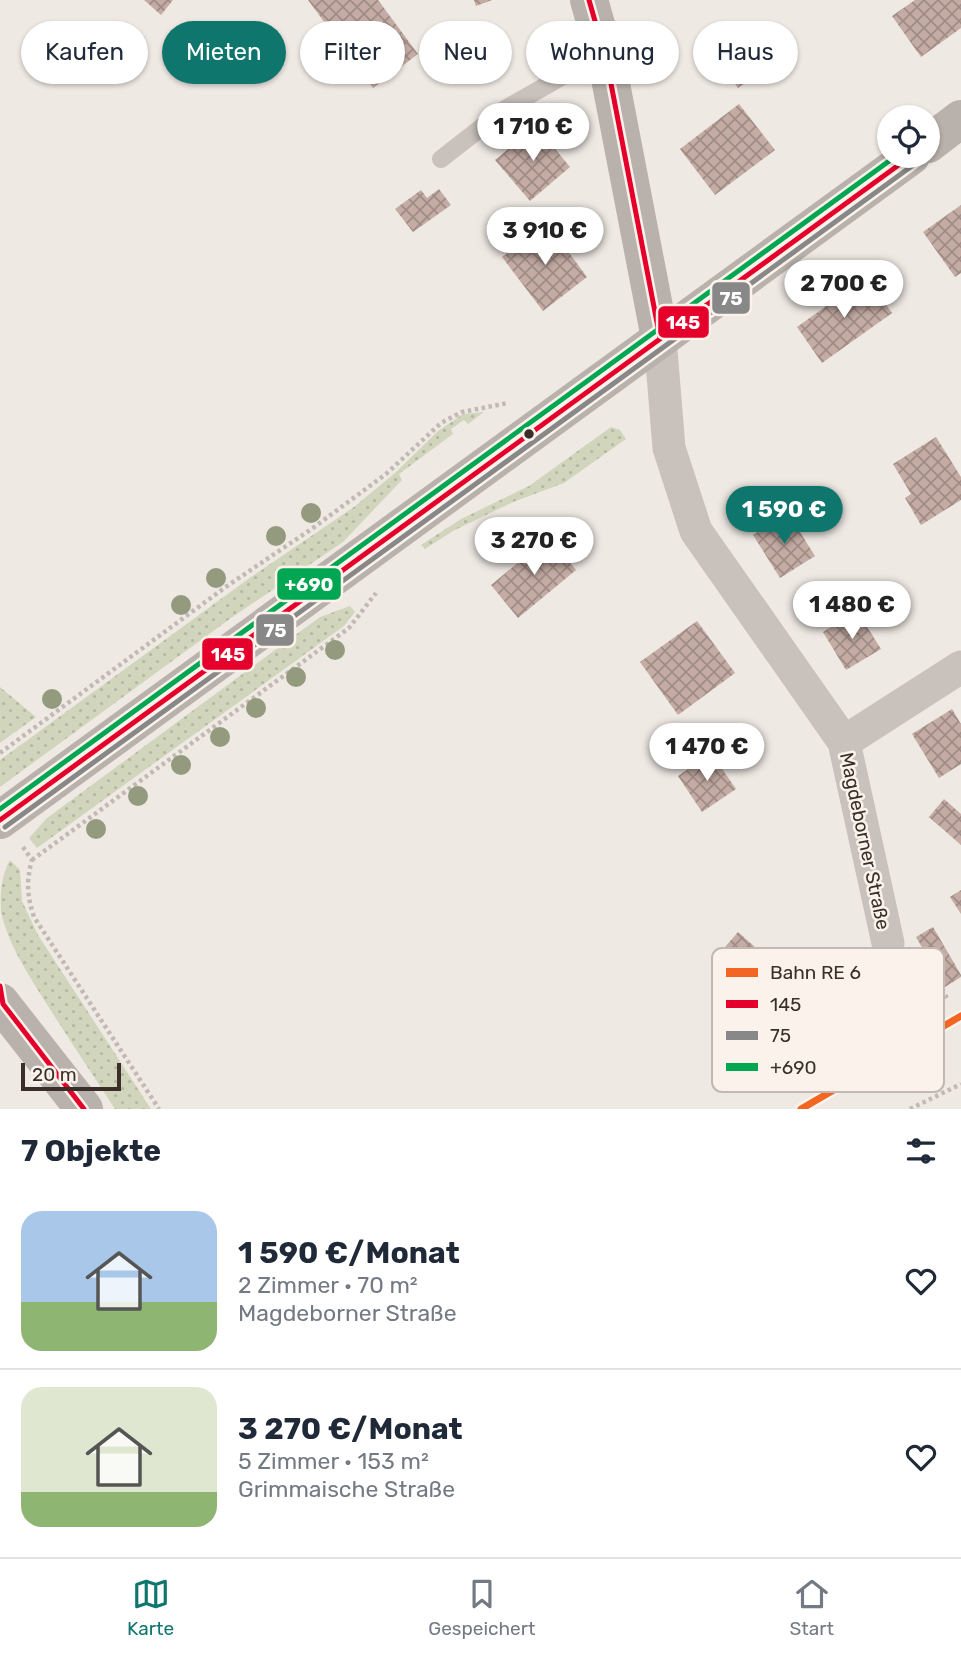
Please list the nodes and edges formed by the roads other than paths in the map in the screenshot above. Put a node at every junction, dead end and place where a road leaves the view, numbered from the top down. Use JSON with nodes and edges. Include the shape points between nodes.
{"nodes":[{"id":1,"x":589,"y":0,"type":"edge"},
{"id":2,"x":595,"y":21,"type":"edge"},
{"id":3,"x":549,"y":84,"type":"edge"},
{"id":4,"x":611,"y":84,"type":"edge"},
{"id":5,"x":961,"y":120,"type":"edge"},
{"id":6,"x":940,"y":135,"type":"edge"},
{"id":7,"x":441,"y":159,"type":"dead end"},
{"id":8,"x":894,"y":168,"type":"edge"},
{"id":9,"x":660,"y":338,"type":"junction"},
{"id":10,"x":961,"y":667,"type":"edge"},
{"id":11,"x":844,"y":741,"type":"junction"},
{"id":12,"x":1,"y":819,"type":"edge"},
{"id":13,"x":888,"y":943,"type":"road end"},
{"id":14,"x":1,"y":997,"type":"edge"},
{"id":15,"x":84,"y":1109,"type":"edge"}],
"edges":[{"from":1,"to":2,"type":"main road","name":"Magdeborner Straße"},
{"from":3,"to":7,"type":"lane","via":[[505,110]]},
{"from":4,"to":9,"type":"main road","name":"Magdeborner Straße"},
{"from":5,"to":6,"type":"main road"},
{"from":8,"to":9,"type":"main road"},
{"from":9,"to":11,"type":"street","name":"Magdeborner Straße","via":[[669,448],[696,531]]},
{"from":9,"to":12,"type":"main road"},
{"from":10,"to":11,"type":"street"},
{"from":11,"to":13,"type":"street","name":"Magdeborner Straße"},
{"from":14,"to":15,"type":"main road"}]}
